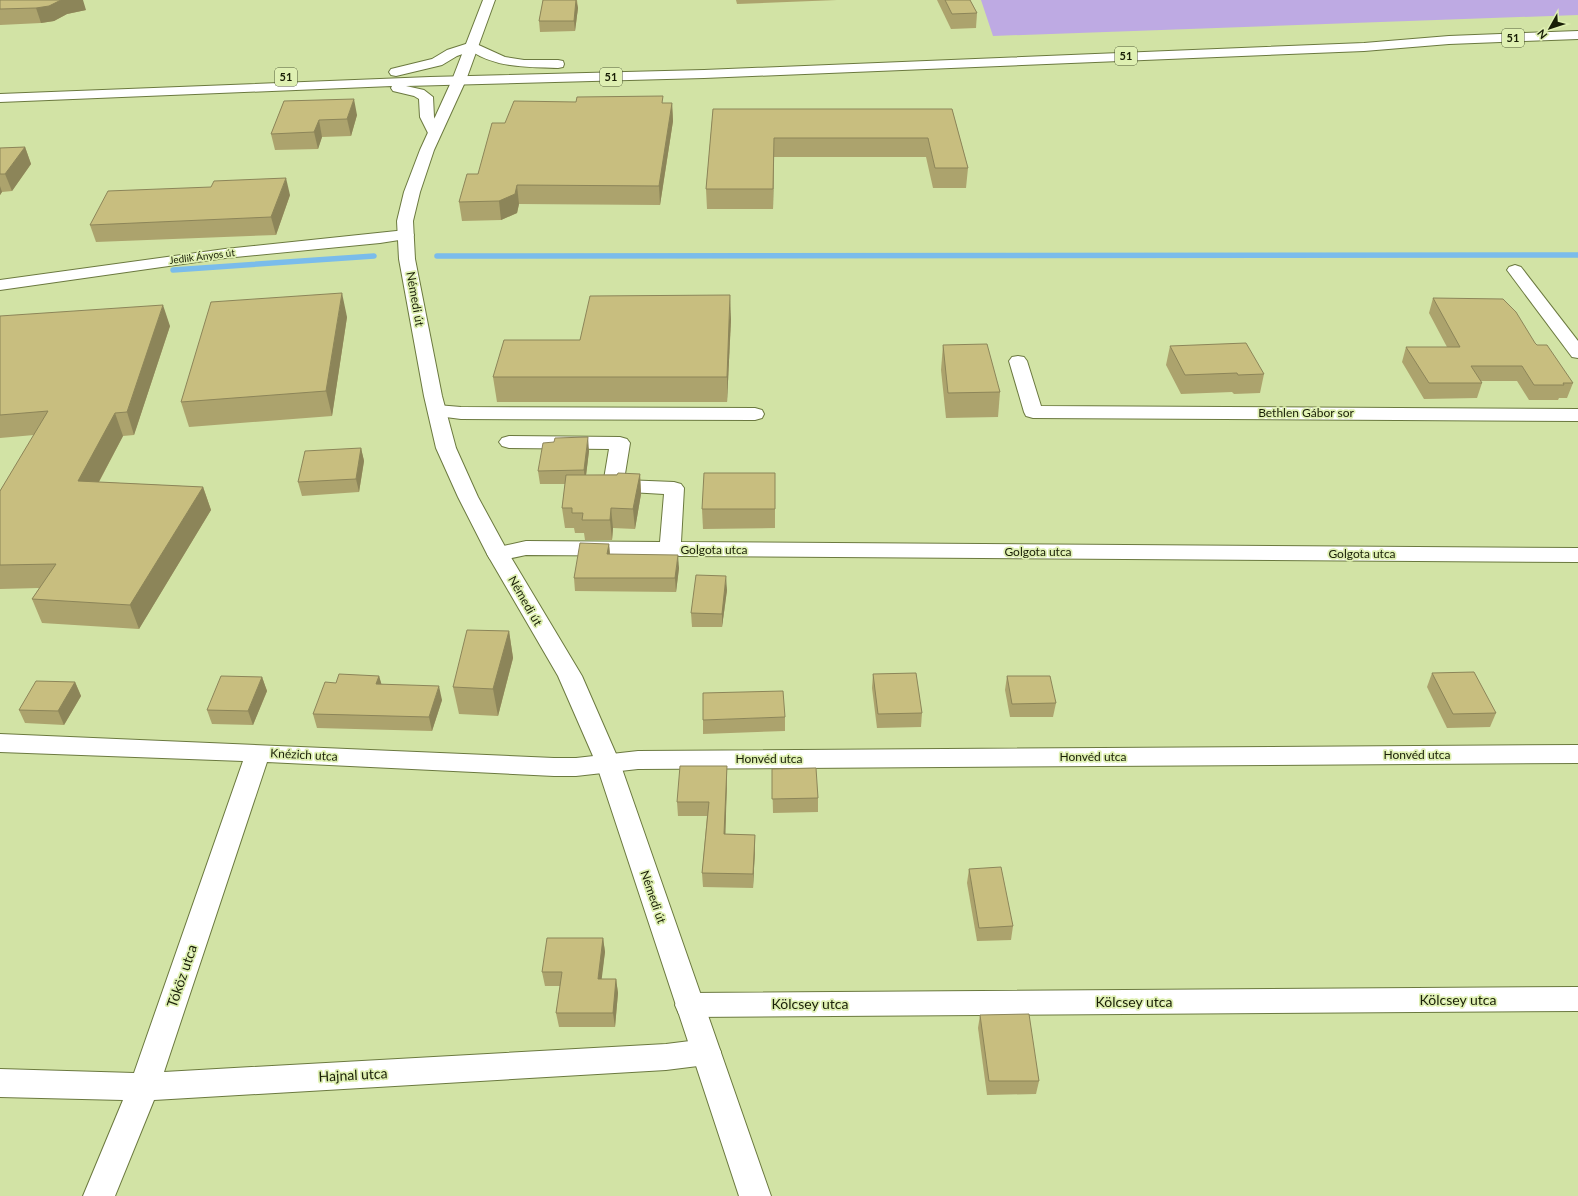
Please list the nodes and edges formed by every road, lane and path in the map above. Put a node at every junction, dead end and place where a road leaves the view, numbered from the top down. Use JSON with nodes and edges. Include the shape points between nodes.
{"nodes":[{"id":1,"x":489,"y":0,"type":"edge"},
{"id":2,"x":1578,"y":35,"type":"edge"},
{"id":3,"x":1449,"y":40,"type":"junction"},
{"id":4,"x":472,"y":46,"type":"junction"},
{"id":5,"x":602,"y":66,"type":"junction"},
{"id":6,"x":390,"y":74,"type":"junction"},
{"id":7,"x":460,"y":76,"type":"junction"},
{"id":8,"x":363,"y":84,"type":"junction"},
{"id":9,"x":0,"y":88,"type":"edge"},
{"id":10,"x":0,"y":98,"type":"edge"},
{"id":11,"x":434,"y":132,"type":"junction"},
{"id":12,"x":406,"y":236,"type":"junction"},
{"id":13,"x":1516,"y":270,"type":"dead end"},
{"id":14,"x":0,"y":285,"type":"edge"},
{"id":15,"x":1578,"y":353,"type":"edge"},
{"id":16,"x":1018,"y":361,"type":"dead end"},
{"id":17,"x":437,"y":411,"type":"junction"},
{"id":18,"x":755,"y":414,"type":"dead end"},
{"id":19,"x":1578,"y":415,"type":"edge"},
{"id":20,"x":509,"y":442,"type":"dead end"},
{"id":21,"x":670,"y":549,"type":"junction"},
{"id":22,"x":498,"y":554,"type":"junction"},
{"id":23,"x":1578,"y":555,"type":"edge"},
{"id":24,"x":0,"y":743,"type":"edge"},
{"id":25,"x":258,"y":752,"type":"junction"},
{"id":26,"x":1578,"y":754,"type":"edge"},
{"id":27,"x":608,"y":763,"type":"junction"},
{"id":28,"x":1578,"y":999,"type":"edge"},
{"id":29,"x":689,"y":1005,"type":"junction"},
{"id":30,"x":706,"y":1052,"type":"junction"},
{"id":31,"x":0,"y":1083,"type":"edge"},
{"id":32,"x":144,"y":1088,"type":"junction"},
{"id":33,"x":99,"y":1196,"type":"edge"},
{"id":34,"x":755,"y":1196,"type":"edge"}],
"edges":[{"from":1,"to":4,"type":"main road","name":"Némedi út"},
{"from":2,"to":3,"type":"main road","number":"51"},
{"from":3,"to":5,"type":"main road","number":"51","via":[[1293,40],[693,65]]},
{"from":3,"to":7,"type":"main road","number":"51","via":[[1364,47],[704,74]]},
{"from":4,"to":5,"type":"main road","via":[[494,59],[513,63]]},
{"from":4,"to":6,"type":"main road","via":[[437,62]]},
{"from":4,"to":7,"type":"main road","name":"Némedi út"},
{"from":5,"to":7,"type":"main road","number":"51"},
{"from":6,"to":7,"type":"main road","number":"51"},
{"from":6,"to":9,"type":"main road","number":"51"},
{"from":7,"to":8,"type":"main road","number":"51"},
{"from":7,"to":11,"type":"main road","name":"Némedi út"},
{"from":8,"to":10,"type":"main road","number":"51"},
{"from":8,"to":11,"type":"main road","via":[[408,90],[426,97],[427,117]]},
{"from":11,"to":12,"type":"main road","name":"Némedi út","via":[[408,205]]},
{"from":12,"to":14,"type":"main road","name":"Jedlik Ányos út","via":[[137,264]]},
{"from":12,"to":17,"type":"main road","name":"Némedi út","via":[[413,291]]},
{"from":13,"to":15,"type":"main road"},
{"from":16,"to":19,"type":"main road","name":"Bethlen Gábor sor","via":[[1034,412]]},
{"from":17,"to":18,"type":"main road"},
{"from":17,"to":22,"type":"main road","name":"Némedi út","via":[[446,448]]},
{"from":20,"to":21,"type":"main road","via":[[620,443],[613,485],[674,488]]},
{"from":21,"to":22,"type":"main road","name":"Golgota utca","via":[[526,548]]},
{"from":21,"to":23,"type":"main road","name":"Golgota utca"},
{"from":22,"to":27,"type":"main road","name":"Némedi út","via":[[570,676]]},
{"from":24,"to":25,"type":"main road","name":"Knézich utca"},
{"from":25,"to":27,"type":"main road","name":"Knézich utca","via":[[554,767]]},
{"from":25,"to":32,"type":"main road","name":"Tóköz utca"},
{"from":26,"to":27,"type":"main road","name":"Honvéd utca","via":[[646,760]]},
{"from":27,"to":29,"type":"main road","name":"Némedi út"},
{"from":28,"to":29,"type":"main road","name":"Kölcsey utca"},
{"from":29,"to":30,"type":"main road","name":"Némedi út"},
{"from":30,"to":32,"type":"main road","name":"Hajnal utca","via":[[666,1057]]},
{"from":30,"to":34,"type":"main road","name":"Némedi út"},
{"from":31,"to":32,"type":"main road","name":"Hajnal utca"},
{"from":32,"to":33,"type":"main road","name":"Tóköz utca"}]}
